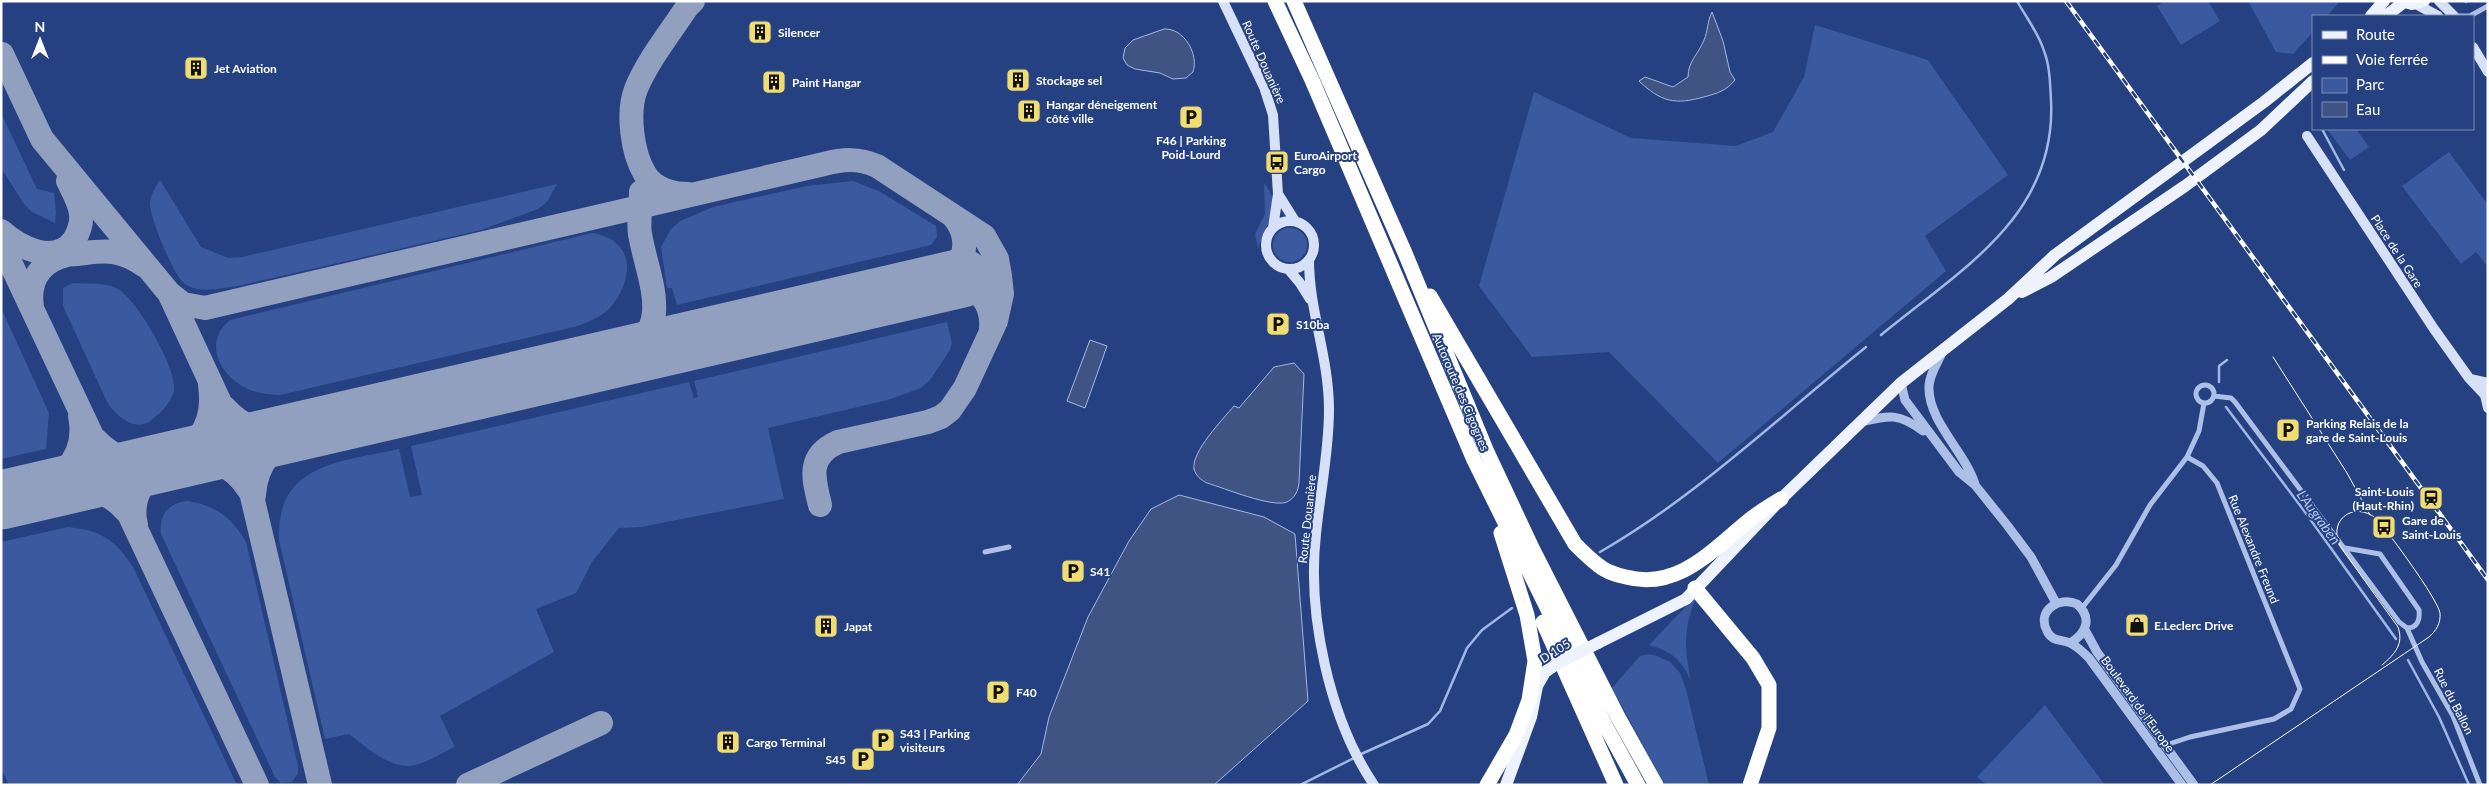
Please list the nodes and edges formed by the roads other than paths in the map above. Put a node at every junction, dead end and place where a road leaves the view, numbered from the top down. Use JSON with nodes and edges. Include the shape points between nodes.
{"nodes":[{"id":1,"x":1223,"y":1,"type":"edge"},
{"id":2,"x":1275,"y":1,"type":"edge"},
{"id":3,"x":1294,"y":1,"type":"edge"},
{"id":4,"x":2384,"y":1,"type":"edge"},
{"id":5,"x":2439,"y":1,"type":"edge"},
{"id":6,"x":2411,"y":2,"type":"edge"},
{"id":7,"x":2488,"y":6,"type":"edge"},
{"id":8,"x":2372,"y":15,"type":"edge"},
{"id":9,"x":2388,"y":15,"type":"edge"},
{"id":10,"x":2436,"y":15,"type":"edge"},
{"id":11,"x":2453,"y":15,"type":"edge"},
{"id":12,"x":2472,"y":15,"type":"edge"},
{"id":13,"x":2474,"y":49,"type":"edge"},
{"id":14,"x":2312,"y":64,"type":"edge"},
{"id":15,"x":2488,"y":72,"type":"edge"},
{"id":16,"x":2312,"y":82,"type":"edge"},
{"id":17,"x":2307,"y":136,"type":"dead end"},
{"id":18,"x":1278,"y":194,"type":"junction"},
{"id":19,"x":1295,"y":221,"type":"junction"},
{"id":20,"x":1273,"y":228,"type":"junction"},
{"id":21,"x":1404,"y":253,"type":"junction"},
{"id":22,"x":1309,"y":260,"type":"junction"},
{"id":23,"x":1289,"y":270,"type":"junction"},
{"id":24,"x":2008,"y":299,"type":"junction"},
{"id":25,"x":1313,"y":306,"type":"junction"},
{"id":26,"x":1944,"y":349,"type":"junction"},
{"id":27,"x":2469,"y":378,"type":"junction"},
{"id":28,"x":1901,"y":383,"type":"junction"},
{"id":29,"x":2488,"y":383,"type":"edge"},
{"id":30,"x":2487,"y":392,"type":"edge"},
{"id":31,"x":2214,"y":396,"type":"junction"},
{"id":32,"x":2204,"y":403,"type":"junction"},
{"id":33,"x":2488,"y":408,"type":"edge"},
{"id":34,"x":1861,"y":422,"type":"junction"},
{"id":35,"x":1932,"y":437,"type":"junction"},
{"id":36,"x":2187,"y":457,"type":"junction"},
{"id":37,"x":1975,"y":485,"type":"junction"},
{"id":38,"x":1486,"y":487,"type":"junction"},
{"id":39,"x":1781,"y":499,"type":"junction"},
{"id":40,"x":1009,"y":547,"type":"dead end"},
{"id":41,"x":2344,"y":548,"type":"junction"},
{"id":42,"x":985,"y":552,"type":"dead end"},
{"id":43,"x":1690,"y":594,"type":"junction"},
{"id":44,"x":2056,"y":603,"type":"junction"},
{"id":45,"x":2082,"y":608,"type":"junction"},
{"id":46,"x":2407,"y":628,"type":"junction"},
{"id":47,"x":2085,"y":630,"type":"junction"},
{"id":48,"x":2070,"y":643,"type":"junction"},
{"id":49,"x":2166,"y":746,"type":"junction"},
{"id":50,"x":1374,"y":785,"type":"edge"},
{"id":51,"x":1487,"y":785,"type":"edge"},
{"id":52,"x":1506,"y":785,"type":"edge"},
{"id":53,"x":1616,"y":785,"type":"edge"},
{"id":54,"x":1638,"y":785,"type":"edge"},
{"id":55,"x":1656,"y":785,"type":"edge"},
{"id":56,"x":1750,"y":785,"type":"edge"},
{"id":57,"x":2182,"y":785,"type":"edge"},
{"id":58,"x":2194,"y":785,"type":"edge"},
{"id":59,"x":2480,"y":785,"type":"edge"}],
"edges":[{"from":1,"to":18,"type":"main road","name":"Route Douanière","via":[[1272,108]]},
{"from":2,"to":38,"type":"highway","name":"Autoroute des Cigognes"},
{"from":3,"to":21,"type":"highway","name":"Autoroute des Cigognes"},
{"from":4,"to":8,"type":"main road"},
{"from":5,"to":11,"type":"main road"},
{"from":6,"to":9,"type":"main road"},
{"from":6,"to":10,"type":"main road"},
{"from":7,"to":12,"type":"street"},
{"from":13,"to":15,"type":"main road"},
{"from":14,"to":24,"type":"main road","via":[[2055,255]]},
{"from":16,"to":24,"type":"main road","via":[[2261,130],[2185,186],[2051,277]]},
{"from":17,"to":27,"type":"main road","name":"Place de la Gare"},
{"from":18,"to":19,"type":"main road","name":"Route Douanière"},
{"from":18,"to":20,"type":"main road","name":"Route Douanière"},
{"from":19,"to":20,"type":"main road","via":[[1286,221]]},
{"from":19,"to":22,"type":"main road","via":[[1311,235],[1314,247]]},
{"from":20,"to":23,"type":"main road","via":[[1266,239],[1266,253],[1275,265]]},
{"from":21,"to":39,"type":"highway","via":[[1575,544],[1599,566],[1639,581],[1656,581],[1671,576],[1694,566],[1754,516]]},
{"from":21,"to":55,"type":"highway","name":"Autoroute des Cigognes","via":[[1458,384],[1532,547]]},
{"from":22,"to":23,"type":"main road","via":[[1303,266]]},
{"from":22,"to":25,"type":"main road","name":"Route Douanière"},
{"from":23,"to":25,"type":"main road","name":"Route Douanière"},
{"from":24,"to":26,"type":"main road","name":"D 105"},
{"from":25,"to":50,"type":"main road","name":"Route Douanière","via":[[1324,353],[1329,410],[1315,536],[1314,578],[1319,624],[1324,658],[1339,711],[1354,749]]},
{"from":26,"to":28,"type":"main road","name":"D 105"},
{"from":26,"to":37,"type":"street","via":[[1929,386],[1932,404],[1971,472]]},
{"from":27,"to":29,"type":"main road"},
{"from":27,"to":30,"type":"main road","name":"Place de la Gare"},
{"from":28,"to":34,"type":"main road","name":"D 105"},
{"from":28,"to":35,"type":"street","via":[[1905,400]]},
{"from":30,"to":33,"type":"main road","name":"Place de la Gare"},
{"from":31,"to":32,"type":"street","via":[[2210,402]]},
{"from":31,"to":32,"type":"street","via":[[2210,386],[2199,388],[2197,398]]},
{"from":31,"to":41,"type":"street","name":"Rue du Ballon","via":[[2231,398],[2235,402]]},
{"from":32,"to":36,"type":"street","via":[[2199,431]]},
{"from":34,"to":35,"type":"street","via":[[1897,416],[1908,419]]},
{"from":34,"to":39,"type":"main road","name":"D 105"},
{"from":35,"to":37,"type":"street","via":[[1959,472]]},
{"from":36,"to":45,"type":"street","via":[[2150,505],[2116,565]]},
{"from":36,"to":49,"type":"street","name":"Rue Alexandre Freund","via":[[2203,466],[2216,483],[2300,689],[2291,709],[2274,720],[2190,737]]},
{"from":37,"to":44,"type":"street","via":[[2031,557]]},
{"from":38,"to":51,"type":"highway","via":[[1526,615],[1535,661],[1529,700],[1516,735]]},
{"from":38,"to":53,"type":"highway","via":[[1570,687]]},
{"from":38,"to":54,"type":"highway","name":"Autoroute des Cigognes"},
{"from":39,"to":43,"type":"main road","name":"D 105"},
{"from":40,"to":42,"type":"street"},
{"from":41,"to":46,"type":"street","name":"Rue du Ballon","via":[[2399,622]]},
{"from":41,"to":46,"type":"street","via":[[2380,554],[2419,610],[2418,624]]},
{"from":43,"to":52,"type":"main road","name":"D 105","bridge":true,"via":[[1545,672],[1537,686],[1531,717]]},
{"from":43,"to":56,"type":"highway","via":[[1753,658],[1769,686],[1769,728]]},
{"from":44,"to":45,"type":"street","via":[[2070,601]]},
{"from":44,"to":48,"type":"street","via":[[2046,612],[2047,632],[2058,641]]},
{"from":45,"to":47,"type":"street"},
{"from":46,"to":59,"type":"street","name":"Rue du Ballon","via":[[2452,716]]},
{"from":47,"to":48,"type":"street"},
{"from":47,"to":49,"type":"street","name":"Boulevard de l'Europe","via":[[2097,652]]},
{"from":48,"to":57,"type":"street","name":"Boulevard de l'Europe","via":[[2089,658]]},
{"from":49,"to":58,"type":"street","name":"Boulevard de l'Europe"}]}
